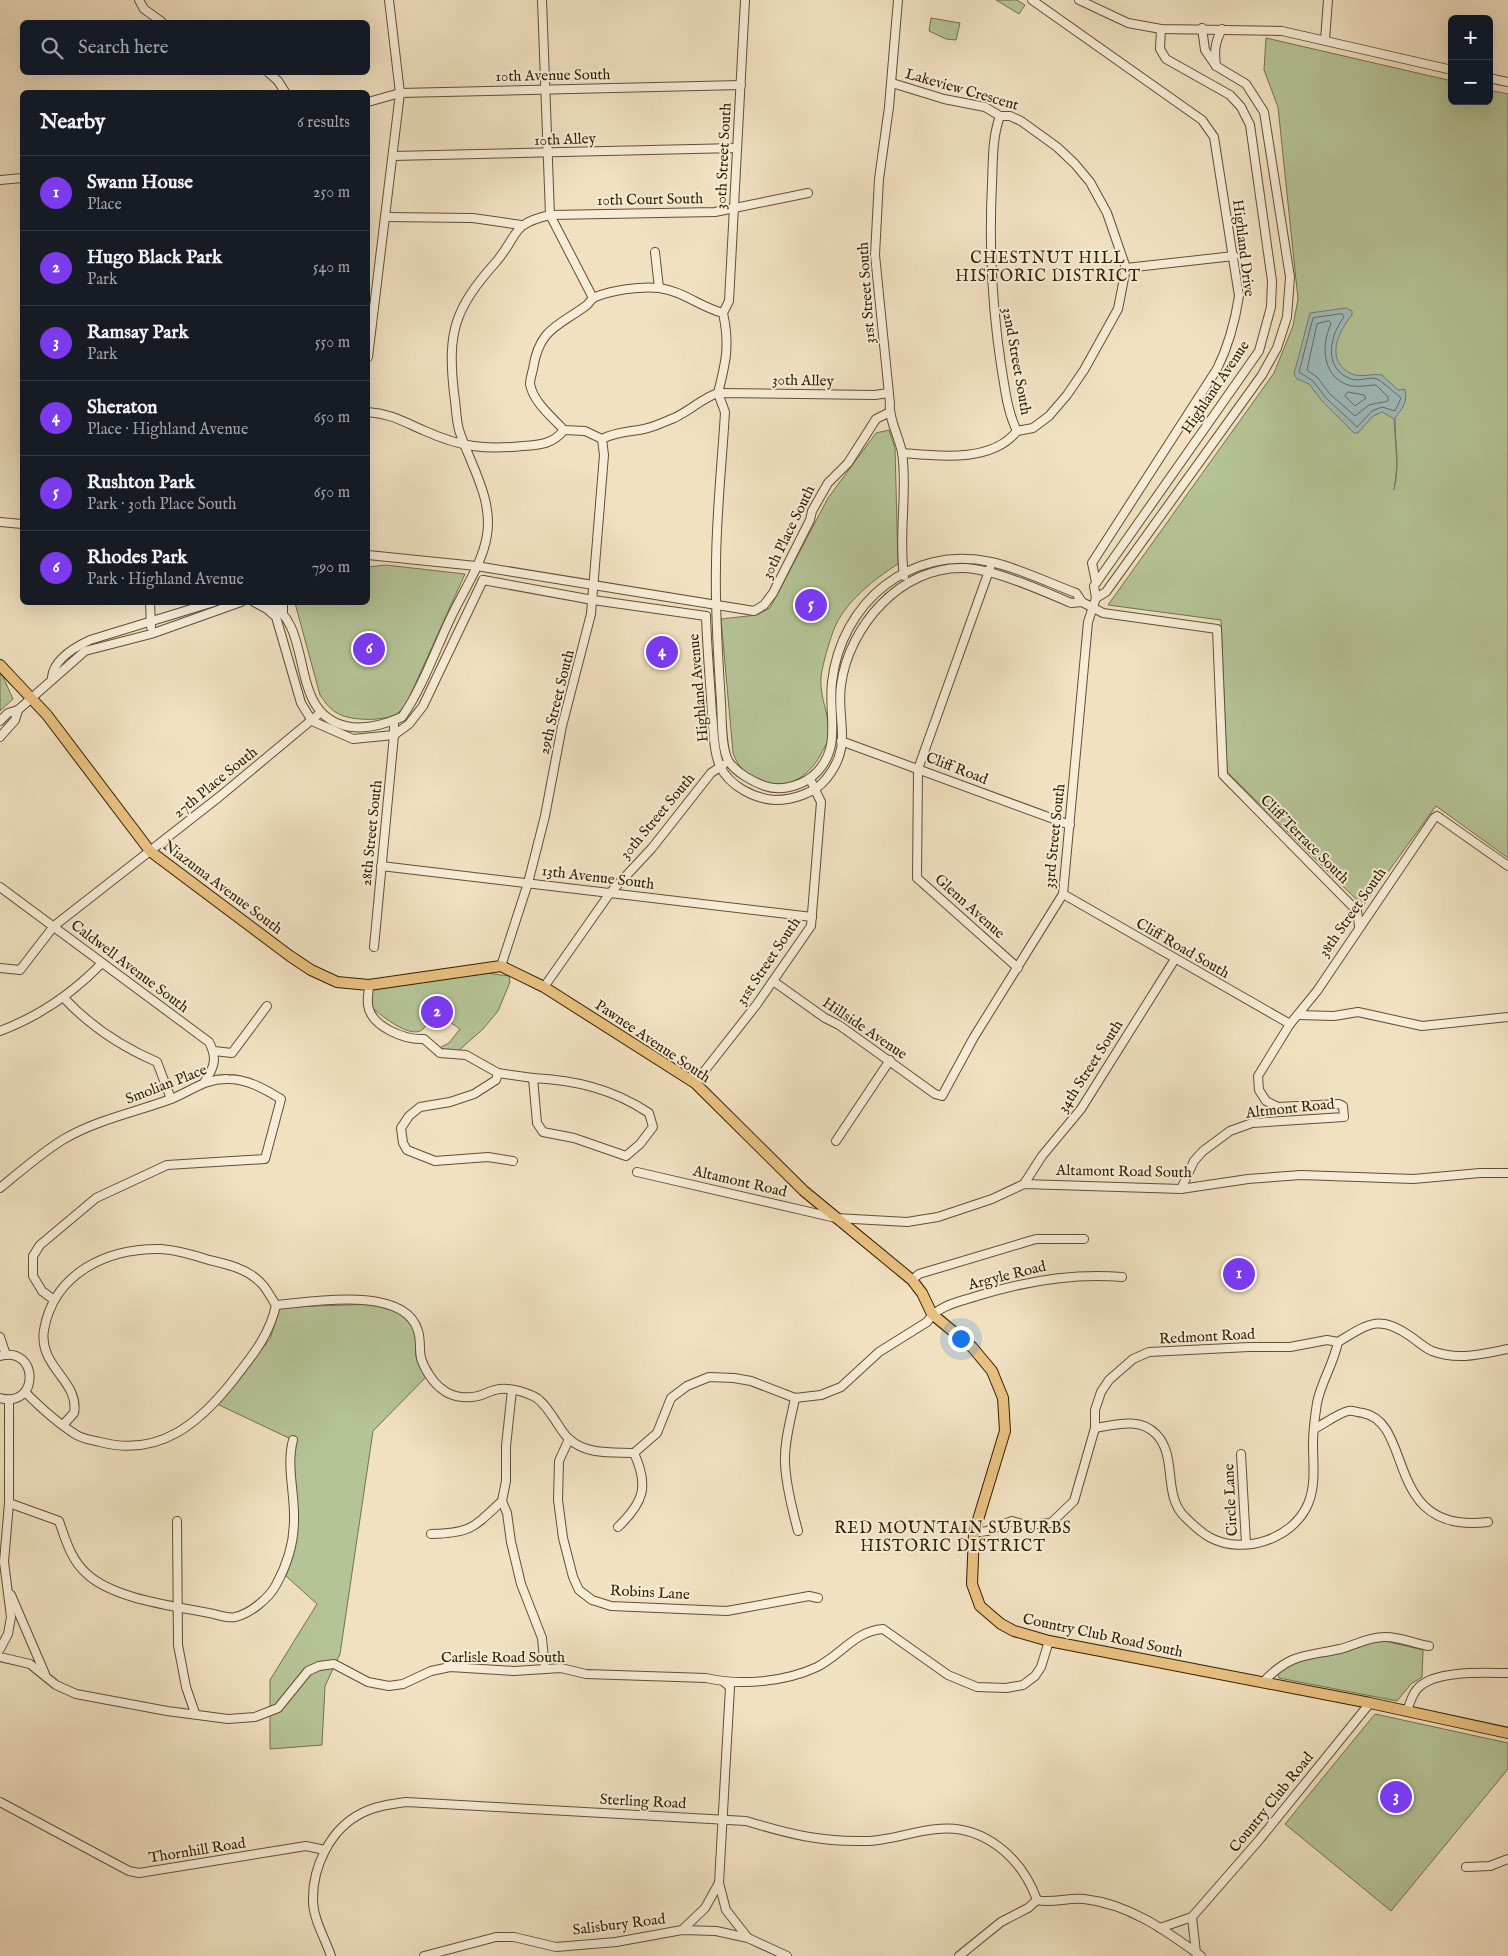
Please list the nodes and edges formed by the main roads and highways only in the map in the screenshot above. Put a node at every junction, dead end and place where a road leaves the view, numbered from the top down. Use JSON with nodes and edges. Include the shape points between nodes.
{"nodes":[{"id":1,"x":0,"y":664,"type":"edge"},
{"id":2,"x":501,"y":966,"type":"joint"},
{"id":3,"x":932,"y":1314,"type":"joint"},
{"id":4,"x":1508,"y":1733,"type":"edge"}],
"edges":[{"from":1,"to":2,"type":"main road","name":"Niazuma Avenue South","via":[[47,715],[150,851],[311,970],[337,982],[369,985]]},
{"from":2,"to":3,"type":"main road","name":"Pawnee Avenue South","via":[[544,987],[695,1083],[804,1191],[912,1280]]},
{"from":3,"to":4,"type":"main road","name":"Country Club Road South","via":[[972,1347],[992,1371],[1003,1398],[1005,1431],[974,1533],[972,1584],[980,1606],[1001,1624],[1049,1642]]}]}
